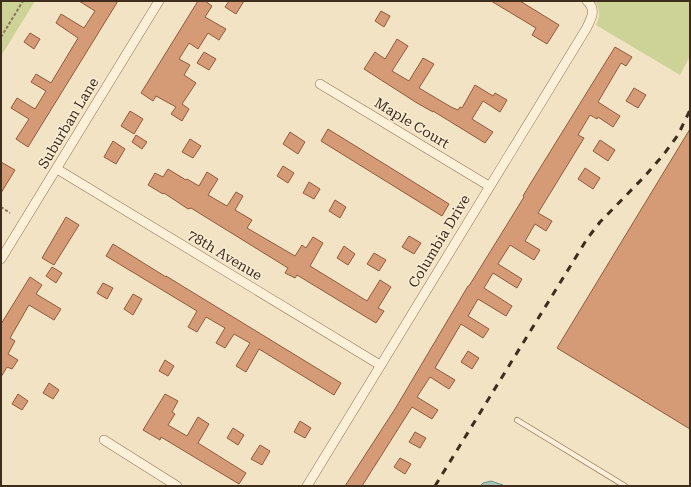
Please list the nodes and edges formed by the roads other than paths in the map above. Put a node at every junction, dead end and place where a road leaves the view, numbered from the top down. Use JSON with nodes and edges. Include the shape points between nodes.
{"nodes":[{"id":1,"x":159,"y":1,"type":"edge"},
{"id":2,"x":587,"y":1,"type":"edge"},
{"id":3,"x":320,"y":84,"type":"dead end"},
{"id":4,"x":57,"y":169,"type":"junction"},
{"id":5,"x":489,"y":186,"type":"junction"},
{"id":6,"x":1,"y":259,"type":"edge"},
{"id":7,"x":380,"y":365,"type":"junction"},
{"id":8,"x":517,"y":420,"type":"dead end"},
{"id":9,"x":104,"y":440,"type":"dead end"},
{"id":10,"x":177,"y":486,"type":"edge"},
{"id":11,"x":307,"y":486,"type":"edge"},
{"id":12,"x":625,"y":486,"type":"edge"}],
"edges":[{"from":1,"to":4,"type":"street","name":"Suburban Lane"},
{"from":2,"to":5,"type":"street","name":"Columbia Drive","via":[[593,10],[586,29]]},
{"from":3,"to":5,"type":"street","name":"Maple Court"},
{"from":4,"to":6,"type":"street","name":"Suburban Lane"},
{"from":4,"to":7,"type":"street","name":"78th Avenue"},
{"from":5,"to":7,"type":"street","name":"Columbia Drive"},
{"from":7,"to":11,"type":"street","name":"Columbia Drive"},
{"from":8,"to":12,"type":"lane"},
{"from":9,"to":10,"type":"street"}]}
